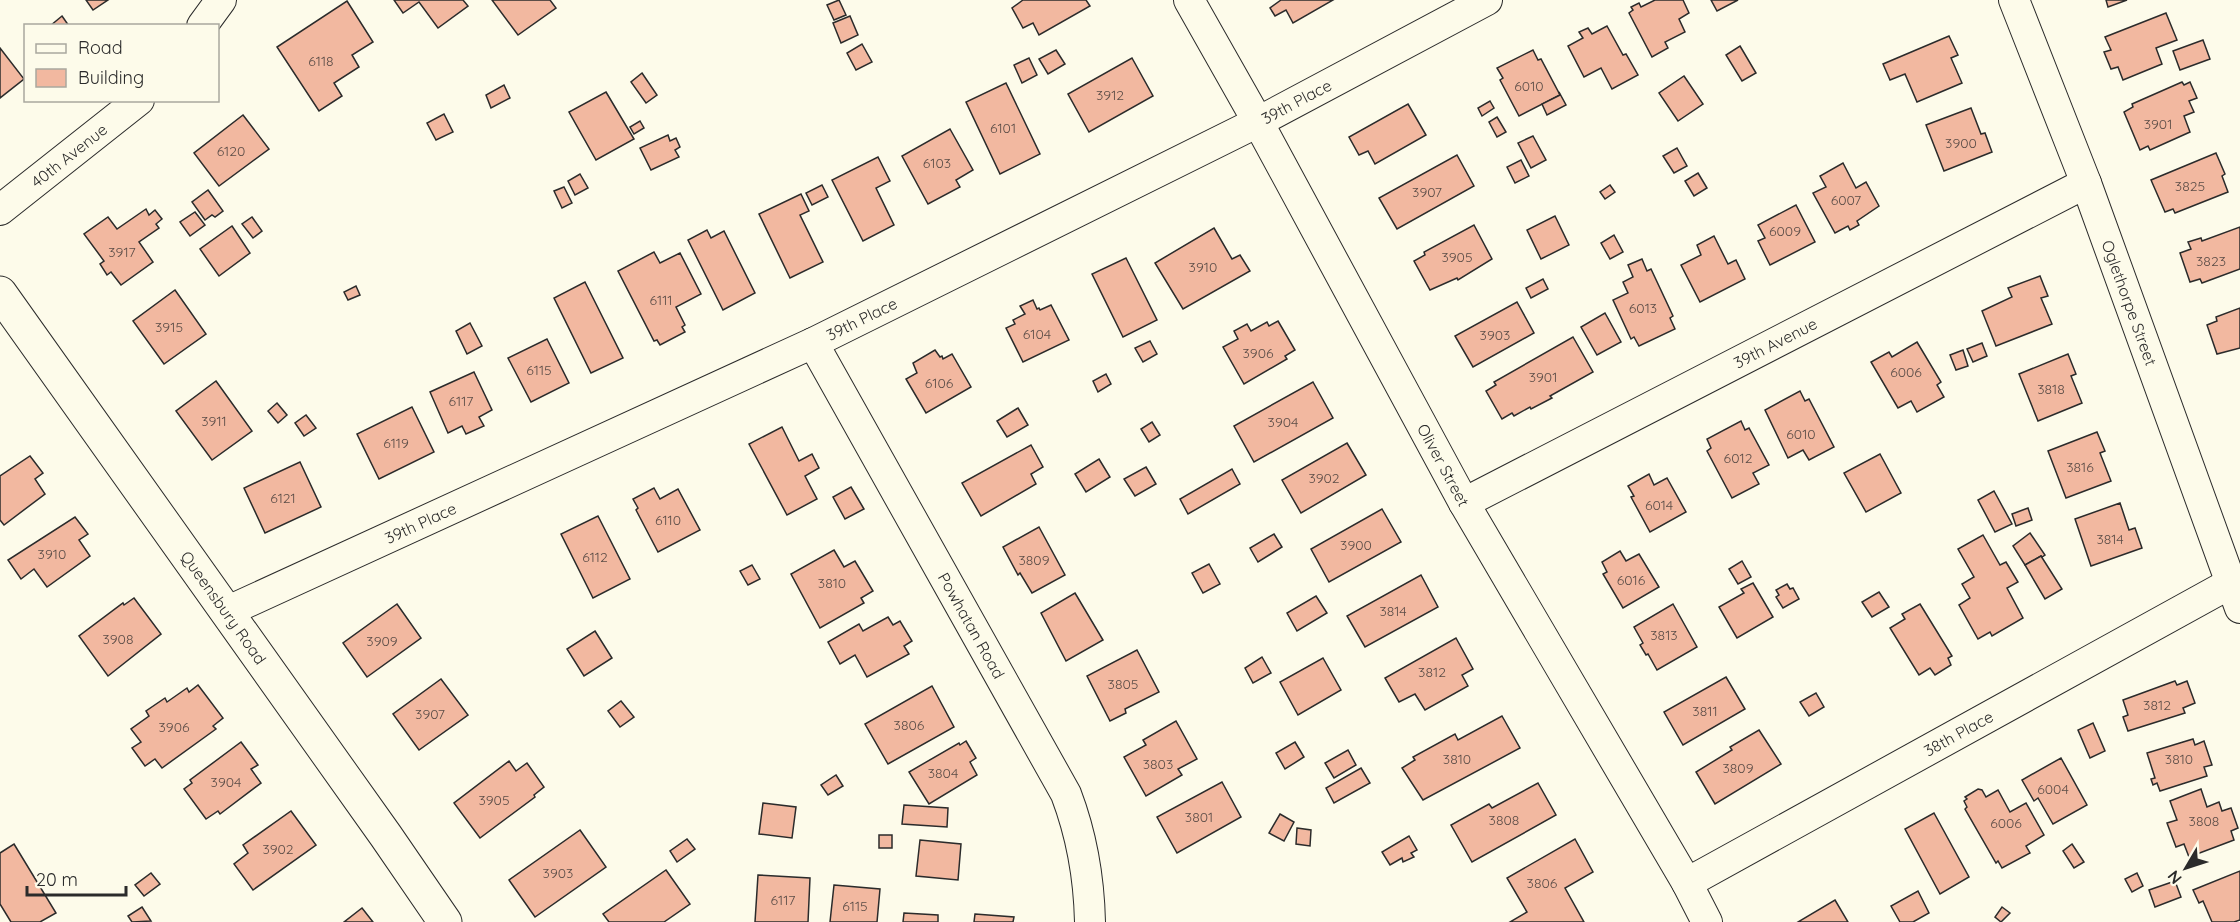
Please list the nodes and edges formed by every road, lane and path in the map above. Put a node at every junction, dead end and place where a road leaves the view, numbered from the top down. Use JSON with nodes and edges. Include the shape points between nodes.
{"nodes":[{"id":1,"x":221,"y":0,"type":"edge"},
{"id":2,"x":1189,"y":0,"type":"edge"},
{"id":3,"x":1487,"y":0,"type":"edge"},
{"id":4,"x":2014,"y":0,"type":"edge"},
{"id":5,"x":203,"y":24,"type":"edge"},
{"id":6,"x":136,"y":102,"type":"edge"},
{"id":7,"x":1258,"y":122,"type":"junction"},
{"id":8,"x":2085,"y":183,"type":"junction"},
{"id":9,"x":0,"y":210,"type":"edge"},
{"id":10,"x":0,"y":293,"type":"edge"},
{"id":11,"x":813,"y":343,"type":"junction"},
{"id":12,"x":1464,"y":503,"type":"junction"},
{"id":13,"x":2235,"y":595,"type":"edge"},
{"id":14,"x":226,"y":612,"type":"junction"},
{"id":15,"x":1687,"y":883,"type":"junction"},
{"id":16,"x":445,"y":922,"type":"edge"},
{"id":17,"x":1090,"y":922,"type":"edge"},
{"id":18,"x":1707,"y":922,"type":"edge"}],
"edges":[{"from":1,"to":5,"type":"street"},
{"from":2,"to":7,"type":"street","name":"Oliver Street"},
{"from":3,"to":7,"type":"street","name":"39th Place"},
{"from":4,"to":8,"type":"street","name":"Oglethorpe Street"},
{"from":6,"to":9,"type":"street","name":"40th Avenue"},
{"from":7,"to":11,"type":"street","name":"39th Place"},
{"from":7,"to":12,"type":"street","name":"Oliver Street"},
{"from":8,"to":12,"type":"street","name":"39th Avenue"},
{"from":8,"to":13,"type":"street","name":"Oglethorpe Street"},
{"from":10,"to":14,"type":"street","name":"Queensbury Road"},
{"from":11,"to":14,"type":"street","name":"39th Place"},
{"from":11,"to":17,"type":"street","name":"Powhatan Road","via":[[1066,794],[1084,858]]},
{"from":12,"to":15,"type":"street","name":"Oliver Street"},
{"from":13,"to":15,"type":"street","name":"38th Place"},
{"from":14,"to":16,"type":"street","name":"Queensbury Road"},
{"from":15,"to":18,"type":"street","name":"Oliver Street"}]}
